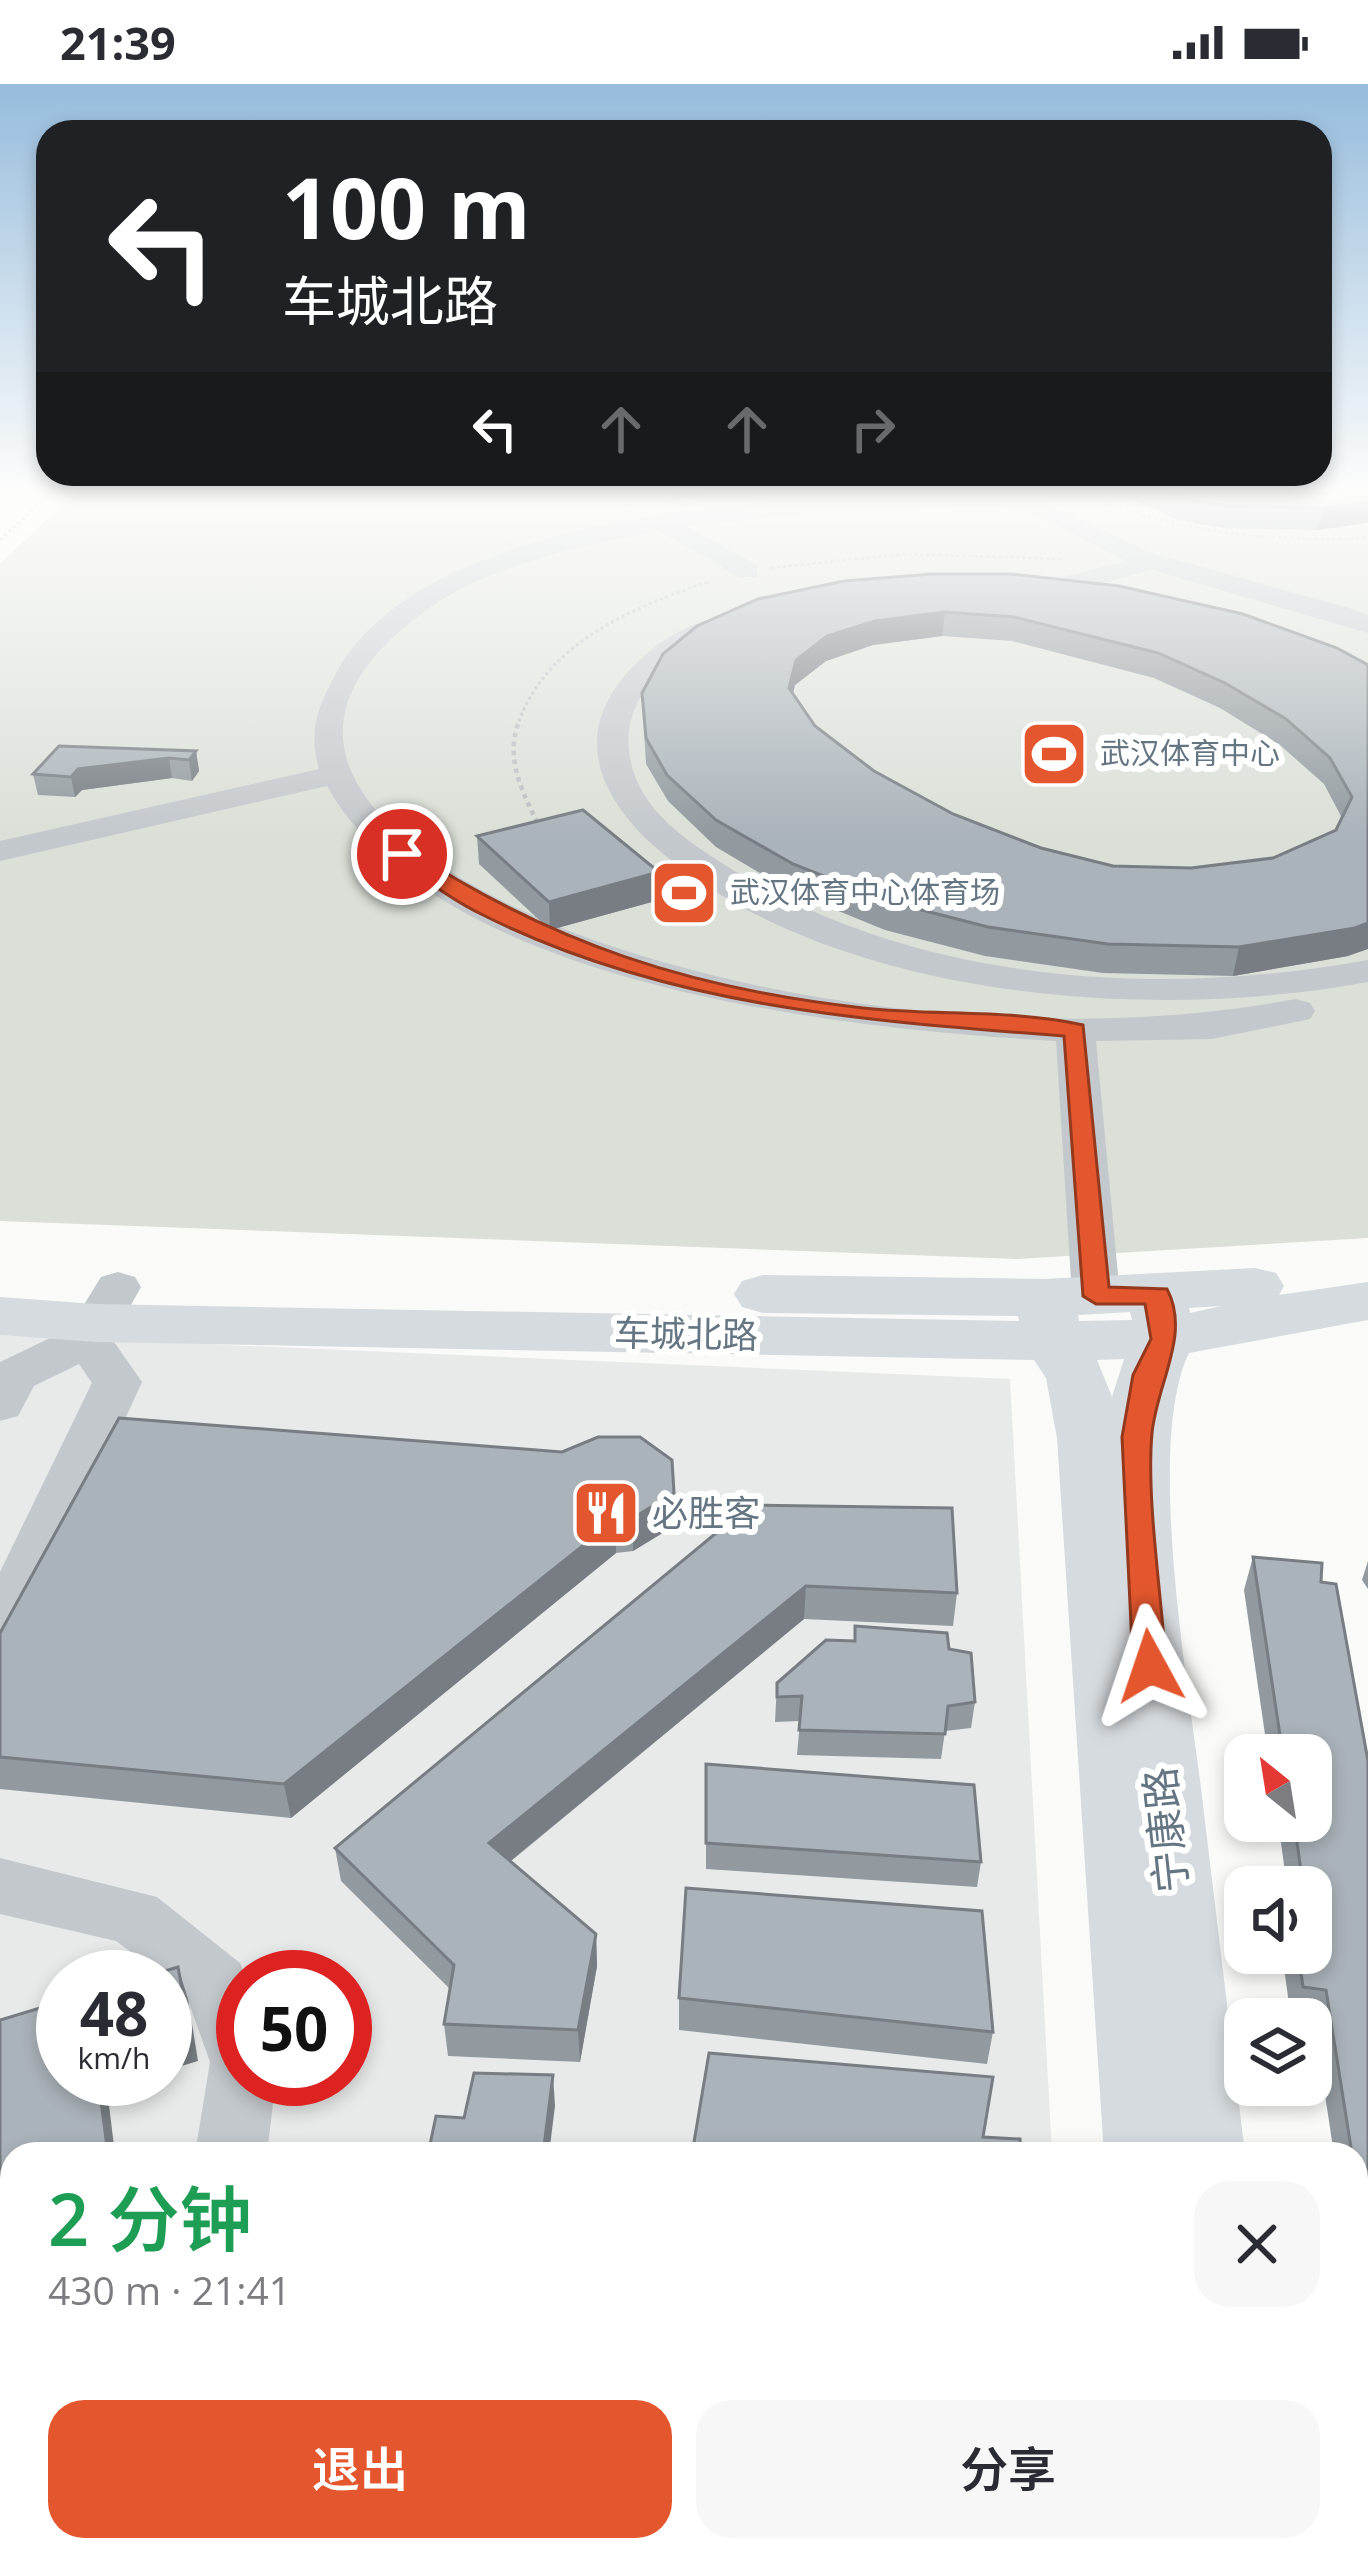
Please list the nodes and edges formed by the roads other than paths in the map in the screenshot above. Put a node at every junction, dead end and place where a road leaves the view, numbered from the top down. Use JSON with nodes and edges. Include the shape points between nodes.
{"nodes":[{"id":1,"x":425,"y":606,"type":"edge"},
{"id":2,"x":1302,"y":606,"type":"edge"},
{"id":3,"x":1324,"y":606,"type":"edge"},
{"id":4,"x":749,"y":613,"type":"edge"},
{"id":5,"x":1368,"y":625,"type":"edge"},
{"id":6,"x":1368,"y":637,"type":"edge"},
{"id":7,"x":337,"y":774,"type":"junction"},
{"id":8,"x":0,"y":851,"type":"edge"},
{"id":9,"x":964,"y":968,"type":"junction"},
{"id":10,"x":1368,"y":971,"type":"edge"},
{"id":11,"x":1243,"y":988,"type":"junction"},
{"id":12,"x":1354,"y":1000,"type":"edge"},
{"id":13,"x":1026,"y":1028,"type":"junction"},
{"id":14,"x":1092,"y":1029,"type":"junction"},
{"id":15,"x":1368,"y":1274,"type":"edge"},
{"id":16,"x":0,"y":1281,"type":"edge"},
{"id":17,"x":1368,"y":1301,"type":"edge"},
{"id":18,"x":1064,"y":1312,"type":"junction"},
{"id":19,"x":0,"y":1316,"type":"edge"},
{"id":20,"x":100,"y":1317,"type":"junction"},
{"id":21,"x":1161,"y":1317,"type":"junction"},
{"id":22,"x":0,"y":1404,"type":"edge"},
{"id":23,"x":0,"y":1631,"type":"edge"},
{"id":24,"x":0,"y":1886,"type":"edge"},
{"id":25,"x":216,"y":1984,"type":"edge"},
{"id":26,"x":237,"y":2106,"type":"edge"},
{"id":27,"x":233,"y":2142,"type":"edge"},
{"id":28,"x":1148,"y":2142,"type":"edge"},
{"id":29,"x":1199,"y":2142,"type":"edge"}],
"edges":[{"from":1,"to":7,"type":"street","via":[[365,649],[331,710],[328,751]]},
{"from":2,"to":6,"type":"street"},
{"from":3,"to":5,"type":"street"},
{"from":4,"to":9,"type":"street","via":[[683,641],[625,696],[612,753],[641,820],[758,903],[836,936]]},
{"from":7,"to":8,"type":"street"},
{"from":7,"to":13,"type":"street","via":[[378,835],[426,874],[597,957],[711,989],[862,1015]]},
{"from":9,"to":11,"type":"street","via":[[1131,988]]},
{"from":9,"to":13,"type":"street"},
{"from":9,"to":14,"type":"street"},
{"from":10,"to":11,"type":"street"},
{"from":11,"to":12,"type":"street"},
{"from":12,"to":14,"type":"street","via":[[1211,1027]]},
{"from":13,"to":14,"type":"street"},
{"from":14,"to":18,"type":"street"},
{"from":15,"to":21,"type":"main road","name":"车城北路"},
{"from":16,"to":20,"type":"main road","name":"车城北路"},
{"from":17,"to":21,"type":"main road","name":"车城北路","via":[[1262,1316]]},
{"from":18,"to":20,"type":"main road","name":"车城北路"},
{"from":18,"to":21,"type":"main road","name":"车城北路"},
{"from":18,"to":28,"type":"main road","via":[[1090,1438]]},
{"from":19,"to":20,"type":"main road","name":"车城北路"},
{"from":20,"to":22,"type":"street","via":[[15,1375]]},
{"from":20,"to":23,"type":"street","via":[[117,1382]]},
{"from":21,"to":29,"type":"main road","name":"宁康路","via":[[1140,1402],[1145,1623]]},
{"from":24,"to":25,"type":"street","via":[[134,1917]]},
{"from":26,"to":27,"type":"street"}]}
